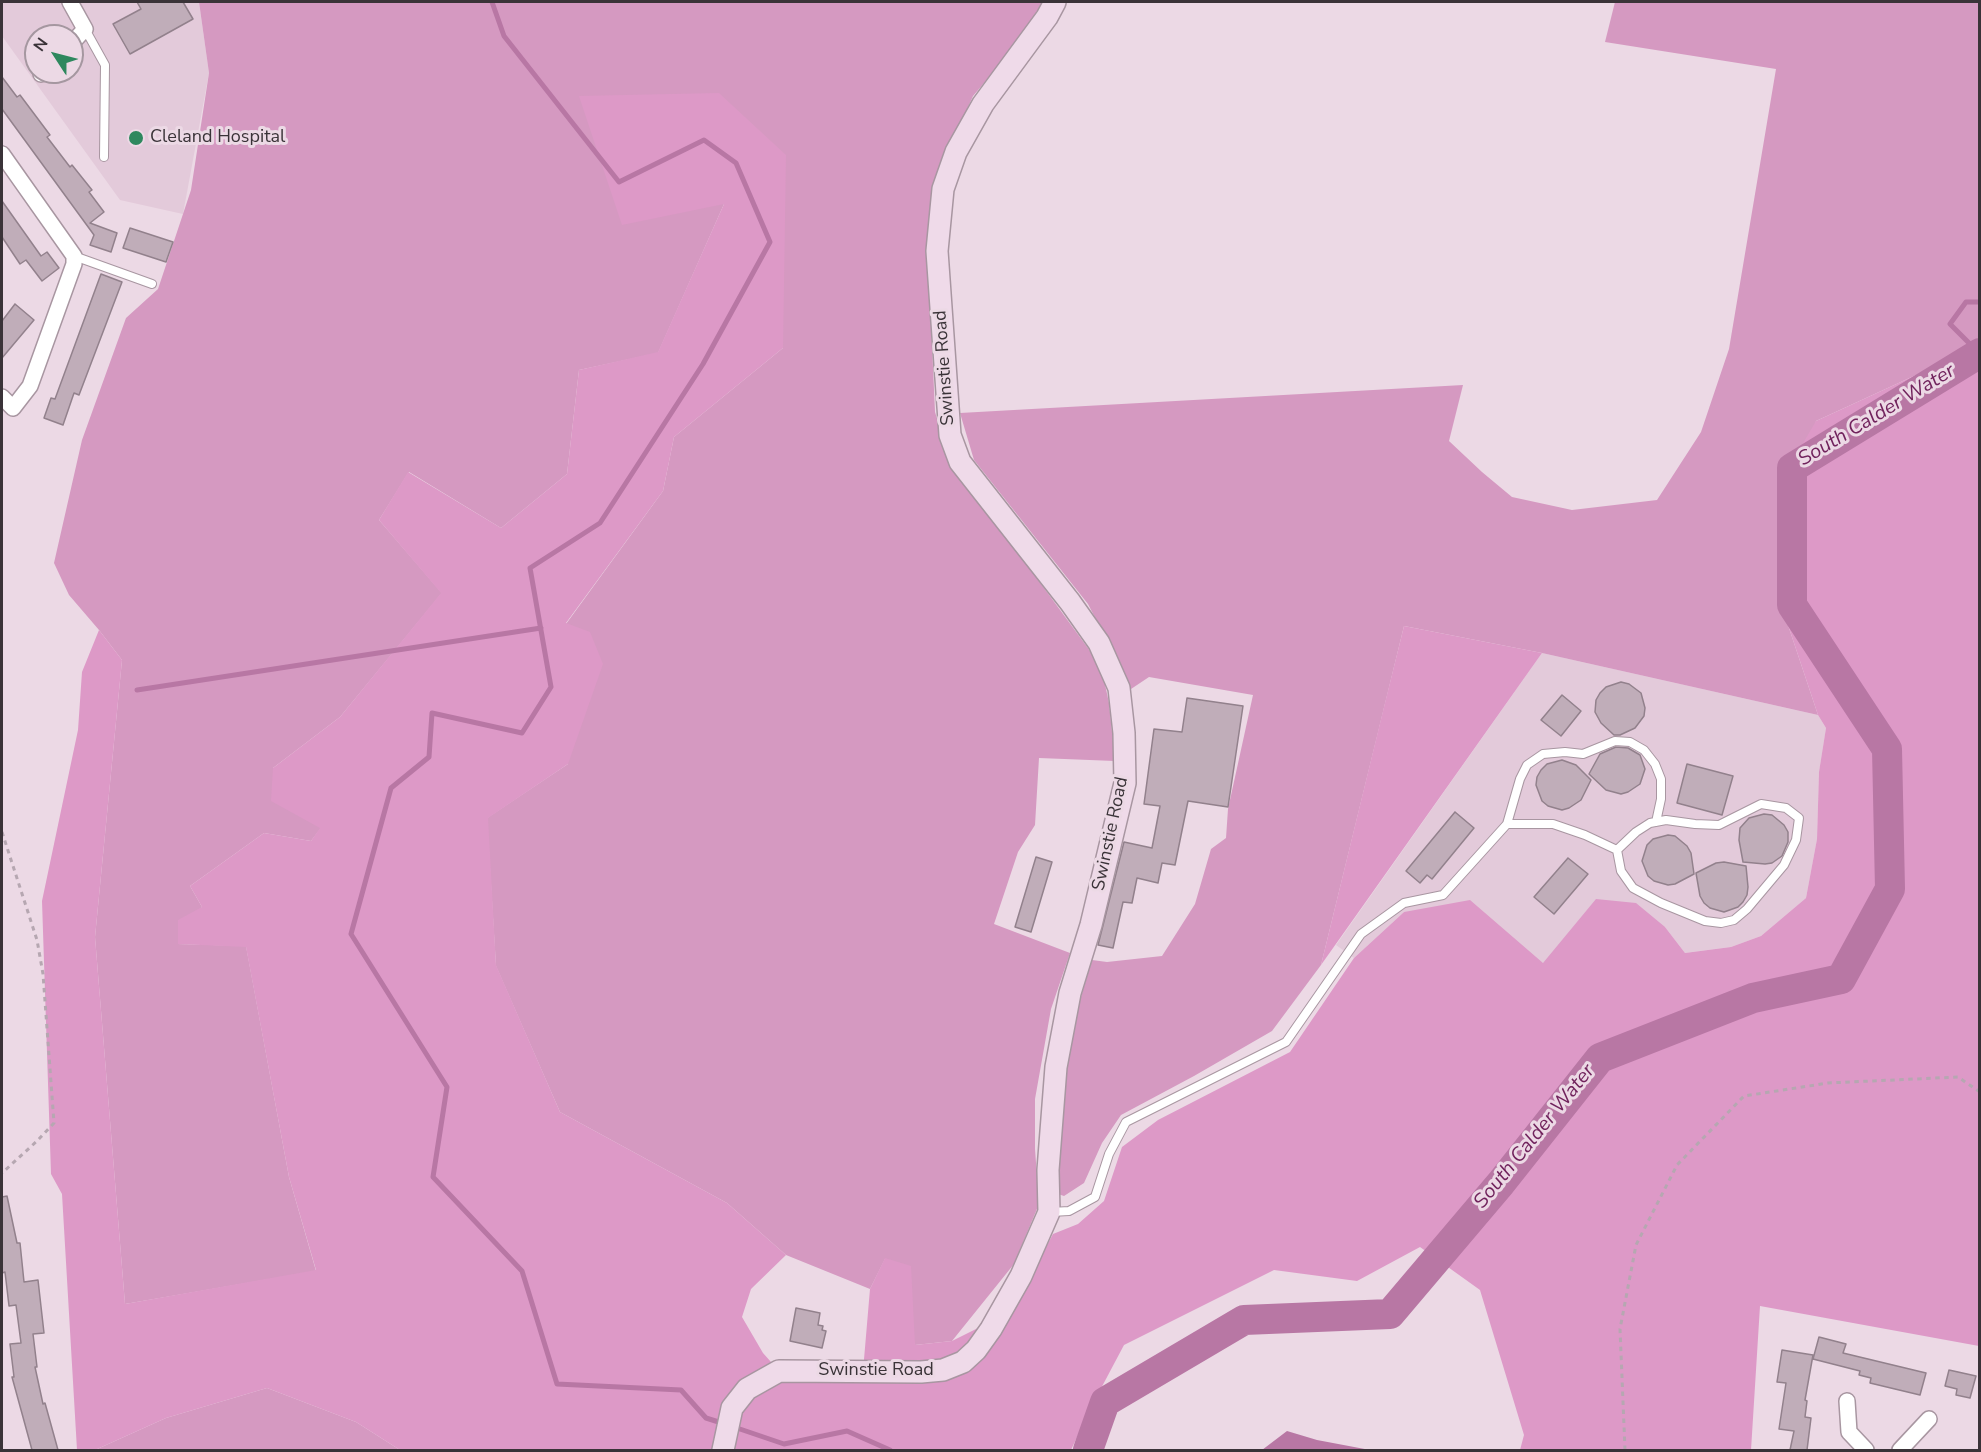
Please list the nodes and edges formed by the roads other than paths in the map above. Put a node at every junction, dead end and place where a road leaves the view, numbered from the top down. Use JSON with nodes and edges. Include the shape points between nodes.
{"nodes":[{"id":1,"x":70,"y":2,"type":"edge"},
{"id":2,"x":1055,"y":2,"type":"edge"},
{"id":3,"x":85,"y":29,"type":"joint"},
{"id":4,"x":2,"y":154,"type":"edge"},
{"id":5,"x":104,"y":157,"type":"dead end"},
{"id":6,"x":74,"y":256,"type":"junction"},
{"id":7,"x":152,"y":284,"type":"dead end"},
{"id":8,"x":2,"y":397,"type":"edge"},
{"id":9,"x":1656,"y":822,"type":"junction"},
{"id":10,"x":1507,"y":824,"type":"junction"},
{"id":11,"x":1617,"y":850,"type":"junction"},
{"id":12,"x":1049,"y":1212,"type":"junction"},
{"id":13,"x":1847,"y":1401,"type":"dead end"},
{"id":14,"x":1929,"y":1419,"type":"dead end"},
{"id":15,"x":724,"y":1443,"type":"edge"},
{"id":16,"x":1866,"y":1450,"type":"edge"},
{"id":17,"x":1900,"y":1450,"type":"edge"}],
"edges":[{"from":1,"to":3,"type":"street"},
{"from":2,"to":12,"type":"street","name":"Swinstie Road","via":[[983,104],[956,152],[943,189],[937,251],[950,435],[960,462],[1099,642],[1119,688],[1125,783],[1091,925],[1070,993],[1056,1067],[1048,1170]]},
{"from":3,"to":5,"type":"lane","via":[[105,65]]},
{"from":4,"to":6,"type":"street"},
{"from":6,"to":7,"type":"lane"},
{"from":6,"to":8,"type":"street","via":[[72,275],[30,386],[13,408]]},
{"from":9,"to":10,"type":"lane","via":[[1661,779],[1655,764],[1644,750],[1630,742],[1616,741],[1583,754],[1543,754],[1527,765]]},
{"from":9,"to":11,"type":"lane","via":[[1636,832]]},
{"from":9,"to":11,"type":"lane","via":[[1719,825],[1761,804],[1786,808],[1799,818],[1796,840],[1784,865],[1734,920],[1705,921],[1633,888],[1621,871]]},
{"from":10,"to":11,"type":"lane","via":[[1553,824]]},
{"from":10,"to":12,"type":"lane","via":[[1443,895],[1404,903],[1361,934],[1286,1042],[1126,1122],[1109,1154],[1095,1197],[1069,1211]]},
{"from":12,"to":15,"type":"street","name":"Swinstie Road","via":[[1022,1276],[991,1329],[963,1362],[943,1370],[921,1372],[779,1371],[747,1389],[732,1408]]},
{"from":13,"to":16,"type":"street","via":[[1849,1432]]},
{"from":14,"to":17,"type":"street"}]}
